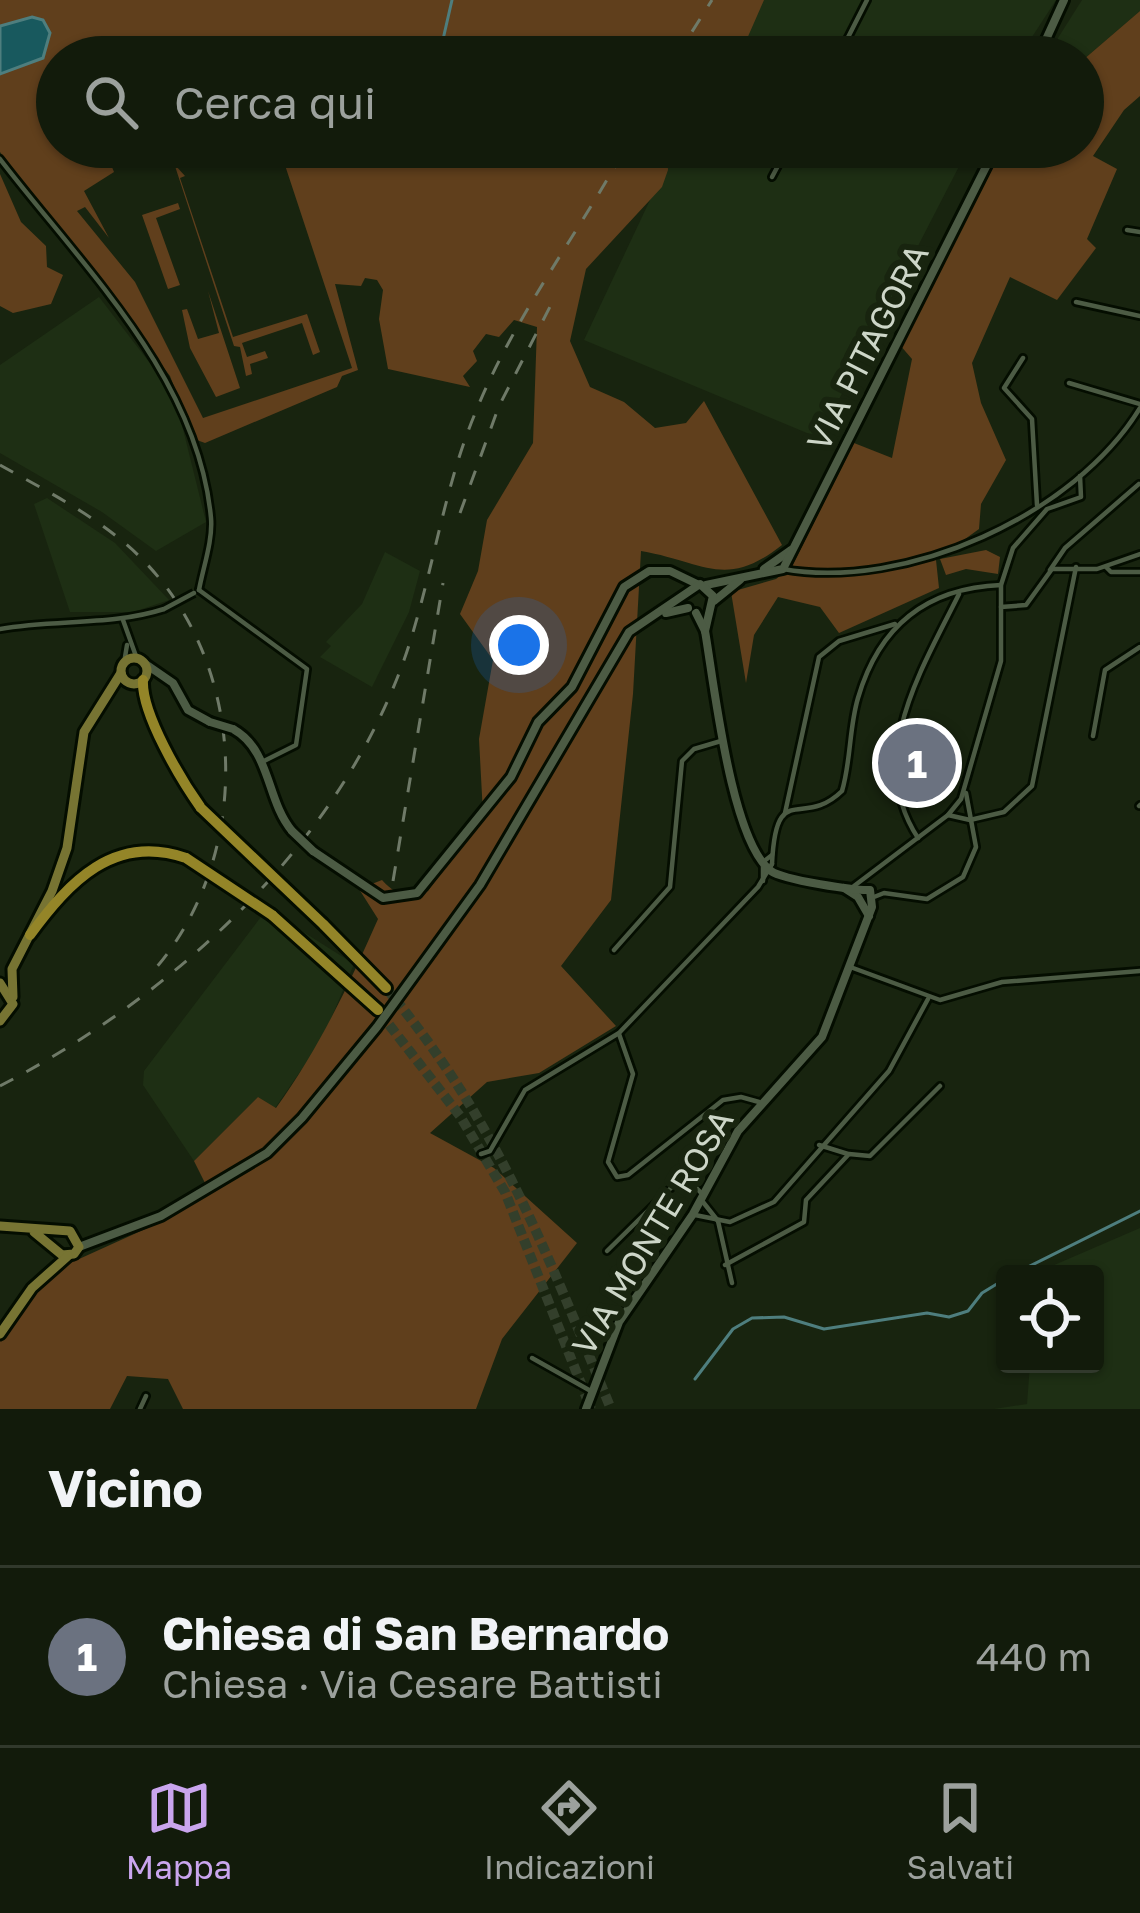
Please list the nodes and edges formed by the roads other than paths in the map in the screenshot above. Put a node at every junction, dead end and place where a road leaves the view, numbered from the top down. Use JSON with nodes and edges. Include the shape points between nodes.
{"nodes":[{"id":1,"x":867,"y":0,"type":"edge"},
{"id":2,"x":1064,"y":0,"type":"edge"},
{"id":3,"x":849,"y":36,"type":"edge"},
{"id":4,"x":1048,"y":36,"type":"edge"},
{"id":5,"x":0,"y":159,"type":"edge"},
{"id":6,"x":777,"y":168,"type":"edge"},
{"id":7,"x":985,"y":168,"type":"edge"},
{"id":8,"x":772,"y":177,"type":"dead end"},
{"id":9,"x":1127,"y":230,"type":"dead end"},
{"id":10,"x":1140,"y":232,"type":"edge"},
{"id":11,"x":1076,"y":302,"type":"dead end"},
{"id":12,"x":1140,"y":316,"type":"edge"},
{"id":13,"x":1023,"y":358,"type":"dead end"},
{"id":14,"x":1070,"y":382,"type":"dead end"},
{"id":15,"x":1140,"y":406,"type":"edge"},
{"id":16,"x":1080,"y":476,"type":"junction"},
{"id":17,"x":1139,"y":484,"type":"edge"},
{"id":18,"x":1037,"y":505,"type":"junction"},
{"id":19,"x":792,"y":549,"type":"junction"},
{"id":20,"x":1140,"y":554,"type":"edge"},
{"id":21,"x":1106,"y":566,"type":"junction"},
{"id":22,"x":1076,"y":567,"type":"junction"},
{"id":23,"x":783,"y":569,"type":"junction"},
{"id":24,"x":1050,"y":570,"type":"junction"},
{"id":25,"x":670,"y":571,"type":"junction"},
{"id":26,"x":1140,"y":572,"type":"edge"},
{"id":27,"x":757,"y":573,"type":"junction"},
{"id":28,"x":742,"y":580,"type":"junction"},
{"id":29,"x":701,"y":585,"type":"junction"},
{"id":30,"x":1001,"y":585,"type":"junction"},
{"id":31,"x":196,"y":591,"type":"junction"},
{"id":32,"x":958,"y":594,"type":"junction"},
{"id":33,"x":944,"y":598,"type":"junction"},
{"id":34,"x":688,"y":603,"type":"junction"},
{"id":35,"x":711,"y":606,"type":"junction"},
{"id":36,"x":1001,"y":607,"type":"junction"},
{"id":37,"x":951,"y":610,"type":"junction"},
{"id":38,"x":123,"y":620,"type":"junction"},
{"id":39,"x":896,"y":625,"type":"junction"},
{"id":40,"x":0,"y":629,"type":"edge"},
{"id":41,"x":705,"y":631,"type":"junction"},
{"id":42,"x":127,"y":639,"type":"junction"},
{"id":43,"x":1140,"y":646,"type":"edge"},
{"id":44,"x":141,"y":661,"type":"junction"},
{"id":45,"x":123,"y":668,"type":"junction"},
{"id":46,"x":164,"y":674,"type":"junction"},
{"id":47,"x":140,"y":680,"type":"junction"},
{"id":48,"x":108,"y":696,"type":"junction"},
{"id":49,"x":1093,"y":736,"type":"dead end"},
{"id":50,"x":725,"y":741,"type":"junction"},
{"id":51,"x":262,"y":762,"type":"junction"},
{"id":52,"x":966,"y":790,"type":"junction"},
{"id":53,"x":785,"y":813,"type":"junction"},
{"id":54,"x":947,"y":815,"type":"junction"},
{"id":55,"x":970,"y":820,"type":"junction"},
{"id":56,"x":918,"y":838,"type":"junction"},
{"id":57,"x":769,"y":864,"type":"junction"},
{"id":58,"x":863,"y":893,"type":"junction"},
{"id":59,"x":30,"y":935,"type":"junction"},
{"id":60,"x":614,"y":950,"type":"dead end"},
{"id":61,"x":16,"y":959,"type":"junction"},
{"id":62,"x":853,"y":968,"type":"junction"},
{"id":63,"x":1138,"y":971,"type":"edge"},
{"id":64,"x":0,"y":980,"type":"edge"},
{"id":65,"x":1140,"y":983,"type":"edge"},
{"id":66,"x":386,"y":988,"type":"tunnel mouth"},
{"id":67,"x":13,"y":997,"type":"junction"},
{"id":68,"x":928,"y":999,"type":"junction"},
{"id":69,"x":378,"y":1010,"type":"tunnel mouth"},
{"id":70,"x":0,"y":1022,"type":"edge"},
{"id":71,"x":619,"y":1034,"type":"junction"},
{"id":72,"x":940,"y":1085,"type":"dead end"},
{"id":73,"x":759,"y":1102,"type":"junction"},
{"id":74,"x":819,"y":1145,"type":"junction"},
{"id":75,"x":481,"y":1154,"type":"dead end"},
{"id":76,"x":849,"y":1154,"type":"junction"},
{"id":77,"x":702,"y":1197,"type":"junction"},
{"id":78,"x":693,"y":1214,"type":"junction"},
{"id":79,"x":718,"y":1221,"type":"junction"},
{"id":80,"x":0,"y":1226,"type":"edge"},
{"id":81,"x":34,"y":1232,"type":"junction"},
{"id":82,"x":59,"y":1234,"type":"junction"},
{"id":83,"x":79,"y":1242,"type":"junction"},
{"id":84,"x":607,"y":1251,"type":"dead end"},
{"id":85,"x":61,"y":1252,"type":"junction"},
{"id":86,"x":725,"y":1265,"type":"junction"},
{"id":87,"x":732,"y":1283,"type":"dead end"},
{"id":88,"x":0,"y":1334,"type":"edge"},
{"id":89,"x":532,"y":1358,"type":"dead end"},
{"id":90,"x":589,"y":1390,"type":"junction"},
{"id":91,"x":146,"y":1396,"type":"dead end"},
{"id":92,"x":140,"y":1409,"type":"edge"},
{"id":93,"x":586,"y":1409,"type":"edge"}],
"edges":[{"from":1,"to":3,"type":"street"},
{"from":2,"to":4,"type":"street"},
{"from":5,"to":31,"type":"street","via":[[164,373],[185,418],[212,521]]},
{"from":6,"to":8,"type":"street"},
{"from":7,"to":19,"type":"street","name":"VIA PITAGORA"},
{"from":9,"to":10,"type":"street"},
{"from":11,"to":12,"type":"street"},
{"from":13,"to":18,"type":"street","via":[[1004,388],[1032,419]]},
{"from":14,"to":15,"type":"street"},
{"from":15,"to":16,"type":"street","via":[[1120,439]]},
{"from":16,"to":18,"type":"street"},
{"from":16,"to":30,"type":"street","via":[[1082,496],[1047,509],[1024,532]]},
{"from":17,"to":24,"type":"street"},
{"from":18,"to":23,"type":"street","via":[[894,570]]},
{"from":19,"to":23,"type":"street","name":"VIA PITAGORA"},
{"from":19,"to":27,"type":"street"},
{"from":20,"to":21,"type":"street"},
{"from":21,"to":22,"type":"street"},
{"from":21,"to":26,"type":"street"},
{"from":22,"to":24,"type":"street"},
{"from":22,"to":55,"type":"street","via":[[1030,790],[1011,808]]},
{"from":23,"to":27,"type":"street"},
{"from":24,"to":36,"type":"street","via":[[1026,605]]},
{"from":25,"to":29,"type":"street"},
{"from":25,"to":34,"type":"street"},
{"from":25,"to":51,"type":"street","bridge":true,"via":[[649,571],[624,587],[572,687],[538,722],[511,777],[417,893],[383,898],[314,851],[278,810]]},
{"from":27,"to":28,"type":"street"},
{"from":28,"to":29,"type":"street"},
{"from":28,"to":35,"type":"street"},
{"from":29,"to":34,"type":"street"},
{"from":29,"to":35,"type":"street"},
{"from":30,"to":32,"type":"street"},
{"from":30,"to":36,"type":"street"},
{"from":31,"to":38,"type":"street","bridge":true},
{"from":31,"to":51,"type":"street","via":[[307,669],[296,746]]},
{"from":32,"to":33,"type":"street"},
{"from":32,"to":37,"type":"street"},
{"from":33,"to":37,"type":"street"},
{"from":33,"to":39,"type":"street"},
{"from":34,"to":35,"type":"street"},
{"from":34,"to":41,"type":"street"},
{"from":34,"to":83,"type":"street","via":[[629,632],[480,885],[302,1118],[267,1153],[161,1216]]},
{"from":35,"to":41,"type":"street"},
{"from":36,"to":52,"type":"street","via":[[1001,661]]},
{"from":37,"to":56,"type":"street","via":[[901,717],[898,805]]},
{"from":38,"to":40,"type":"street"},
{"from":38,"to":42,"type":"street"},
{"from":39,"to":53,"type":"street","via":[[858,697],[840,794]]},
{"from":39,"to":53,"type":"street","via":[[839,641],[819,657]]},
{"from":41,"to":50,"type":"street"},
{"from":42,"to":44,"type":"street"},
{"from":42,"to":45,"type":"street"},
{"from":43,"to":49,"type":"street","via":[[1106,670]]},
{"from":44,"to":45,"type":"main road"},
{"from":44,"to":46,"type":"street"},
{"from":44,"to":47,"type":"main road"},
{"from":45,"to":47,"type":"main road"},
{"from":45,"to":48,"type":"main road"},
{"from":46,"to":47,"type":"street"},
{"from":46,"to":51,"type":"street","bridge":true,"via":[[188,710],[246,736]]},
{"from":47,"to":48,"type":"main road"},
{"from":47,"to":66,"type":"highway","bridge":true,"via":[[176,770],[201,808]]},
{"from":48,"to":59,"type":"main road","via":[[84,732],[68,848]]},
{"from":50,"to":57,"type":"street","via":[[739,812]]},
{"from":50,"to":60,"type":"street","via":[[694,748],[682,761],[670,887]]},
{"from":52,"to":54,"type":"street"},
{"from":52,"to":55,"type":"street"},
{"from":53,"to":57,"type":"street","via":[[772,829]]},
{"from":54,"to":55,"type":"street"},
{"from":54,"to":56,"type":"street"},
{"from":55,"to":58,"type":"street","via":[[975,856],[955,884],[927,899]]},
{"from":56,"to":58,"type":"street"},
{"from":57,"to":58,"type":"street"},
{"from":57,"to":71,"type":"street","via":[[763,882]]},
{"from":58,"to":62,"type":"street","name":"VIA MONTE ROSA","via":[[869,917]]},
{"from":59,"to":61,"type":"main road"},
{"from":59,"to":69,"type":"highway","bridge":true,"via":[[60,895],[102,861],[135,852],[186,859],[272,915]]},
{"from":61,"to":64,"type":"main road"},
{"from":61,"to":67,"type":"main road"},
{"from":62,"to":68,"type":"street"},
{"from":62,"to":73,"type":"street","name":"VIA MONTE ROSA","via":[[814,1049]]},
{"from":63,"to":65,"type":"street"},
{"from":63,"to":68,"type":"street","via":[[1002,982]]},
{"from":64,"to":67,"type":"main road"},
{"from":67,"to":70,"type":"main road"},
{"from":68,"to":74,"type":"street","via":[[889,1071]]},
{"from":71,"to":73,"type":"street","via":[[633,1074],[608,1162],[617,1177],[730,1098]]},
{"from":71,"to":75,"type":"street","via":[[526,1090]]},
{"from":72,"to":76,"type":"street","via":[[870,1156]]},
{"from":73,"to":77,"type":"street","name":"VIA MONTE ROSA"},
{"from":74,"to":76,"type":"street"},
{"from":74,"to":79,"type":"street","via":[[769,1206]]},
{"from":76,"to":86,"type":"street","via":[[806,1200],[805,1222]]},
{"from":77,"to":78,"type":"street","name":"VIA MONTE ROSA"},
{"from":77,"to":79,"type":"street"},
{"from":77,"to":84,"type":"street","via":[[689,1180],[676,1183]]},
{"from":78,"to":79,"type":"street"},
{"from":78,"to":90,"type":"street","name":"VIA MONTE ROSA","via":[[629,1304]]},
{"from":79,"to":86,"type":"street"},
{"from":80,"to":81,"type":"main road"},
{"from":81,"to":82,"type":"main road"},
{"from":81,"to":85,"type":"main road"},
{"from":82,"to":83,"type":"main road","via":[[70,1231]]},
{"from":82,"to":85,"type":"main road"},
{"from":83,"to":85,"type":"main road"},
{"from":85,"to":88,"type":"main road"},
{"from":86,"to":87,"type":"street"},
{"from":89,"to":90,"type":"street"},
{"from":90,"to":93,"type":"street","name":"VIA MONTE ROSA"},
{"from":91,"to":92,"type":"street"}]}
